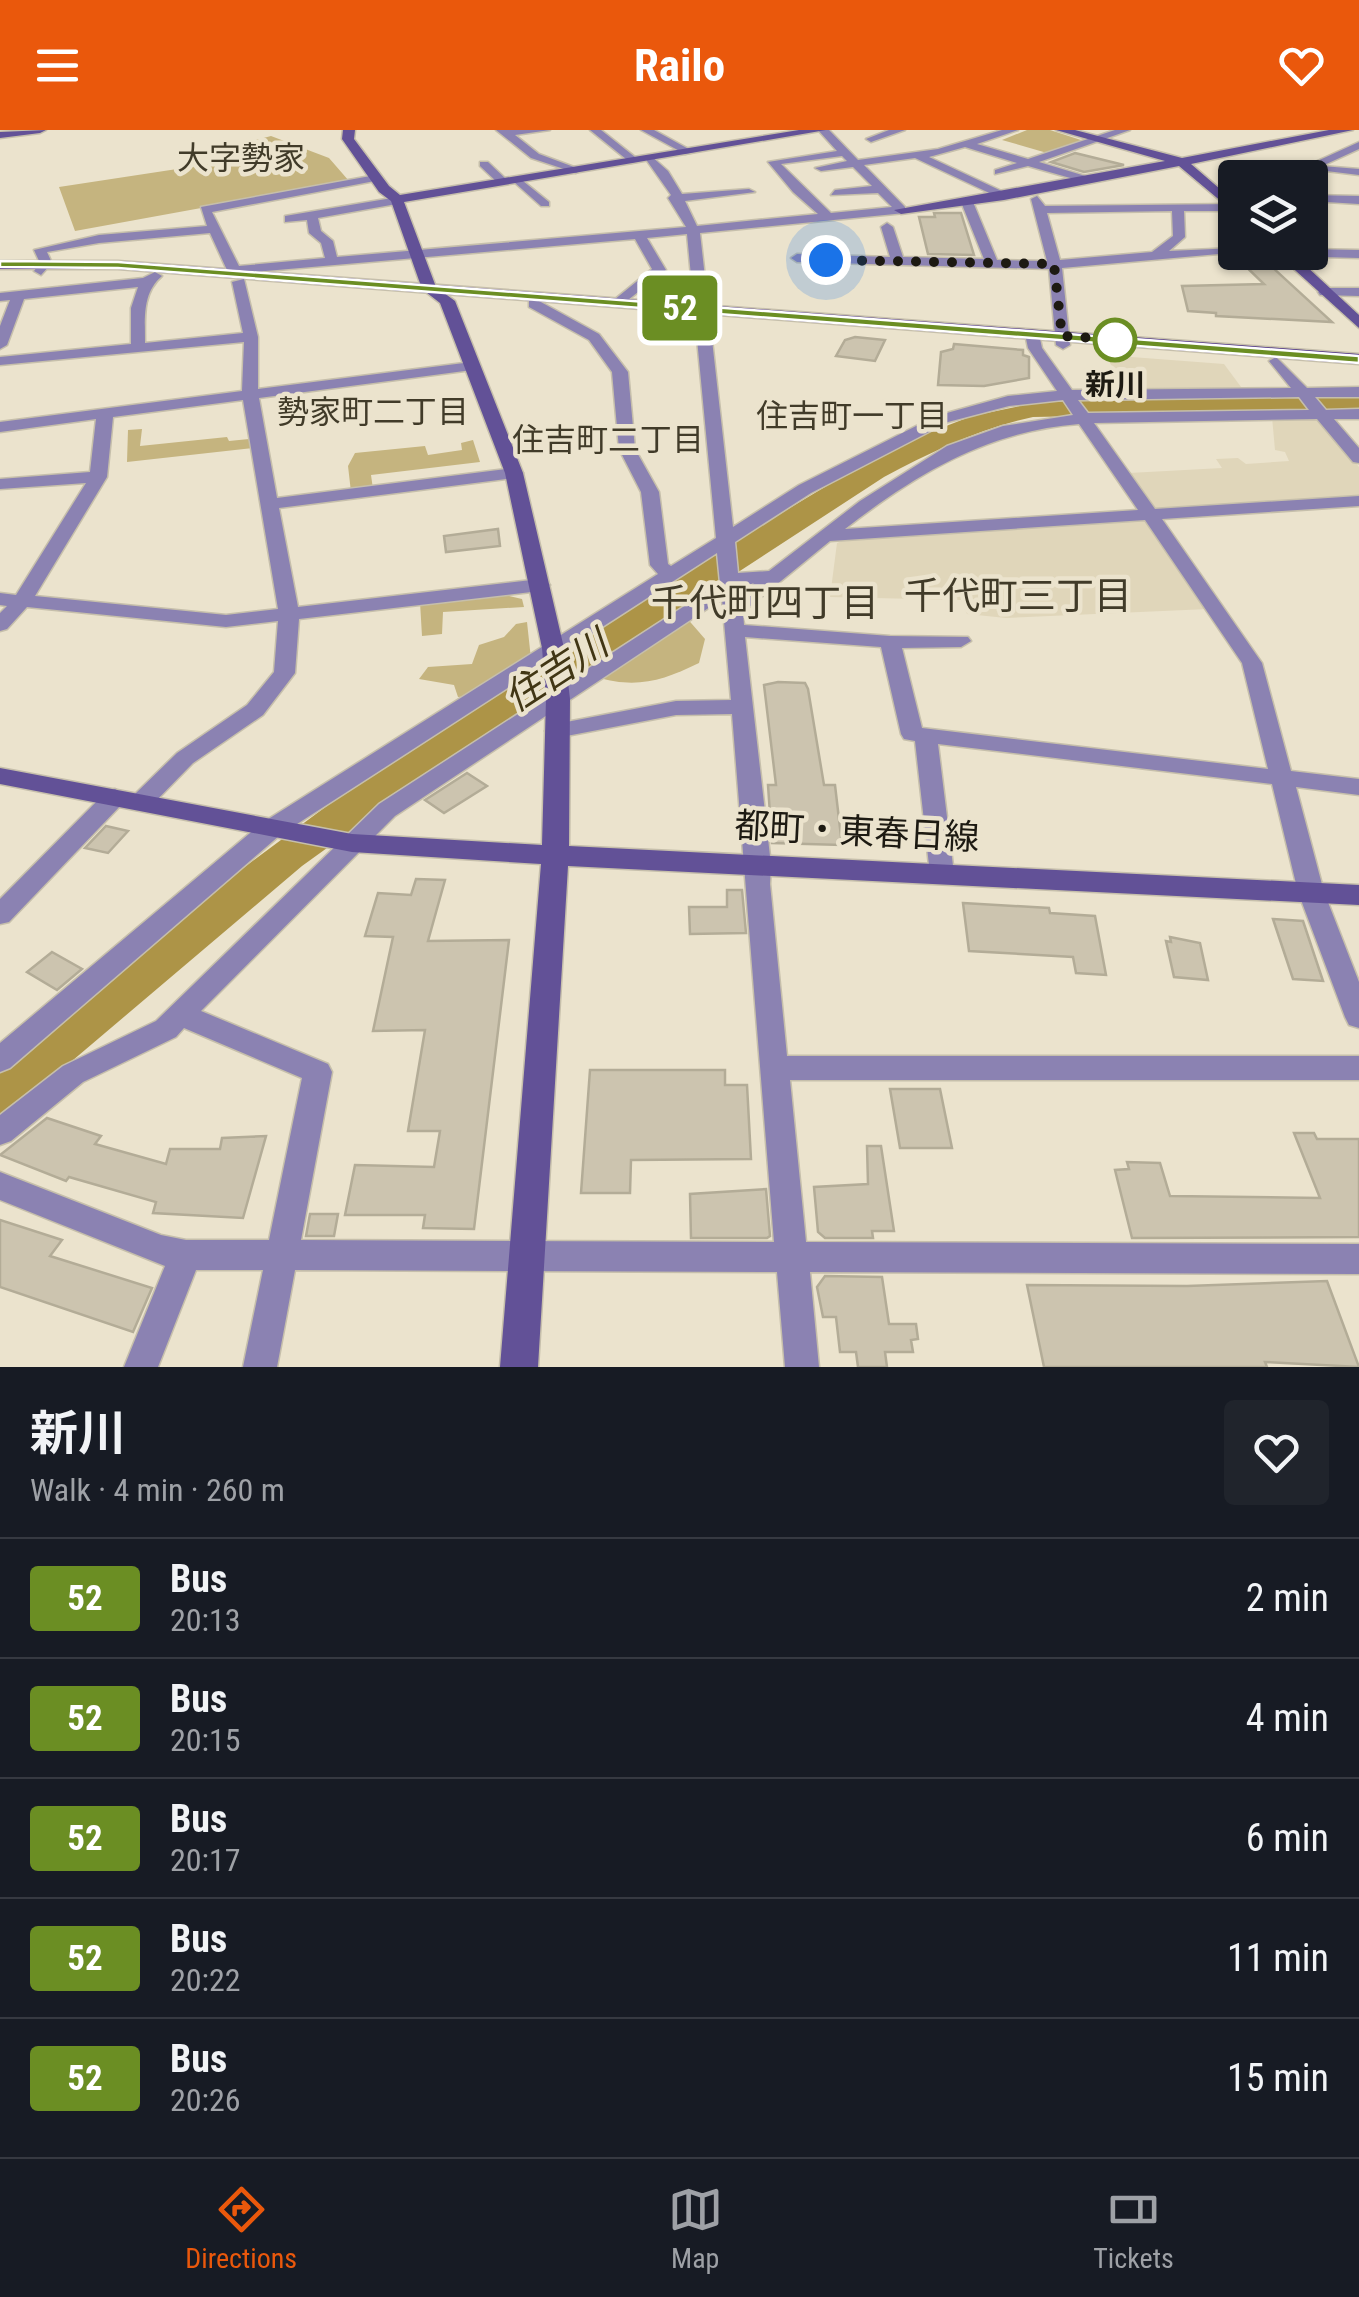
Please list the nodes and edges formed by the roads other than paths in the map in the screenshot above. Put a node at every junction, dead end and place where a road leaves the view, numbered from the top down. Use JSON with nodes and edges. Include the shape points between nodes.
{"nodes":[{"id":1,"x":40,"y":130,"type":"edge"},
{"id":2,"x":349,"y":130,"type":"edge"},
{"id":3,"x":553,"y":130,"type":"edge"},
{"id":4,"x":594,"y":130,"type":"edge"},
{"id":5,"x":646,"y":130,"type":"edge"},
{"id":6,"x":822,"y":130,"type":"edge"},
{"id":7,"x":900,"y":130,"type":"edge"},
{"id":8,"x":1013,"y":130,"type":"edge"},
{"id":9,"x":1062,"y":130,"type":"edge"},
{"id":10,"x":1125,"y":130,"type":"edge"},
{"id":11,"x":1338,"y":131,"type":"edge"},
{"id":12,"x":502,"y":132,"type":"edge"},
{"id":13,"x":0,"y":135,"type":"edge"},
{"id":14,"x":871,"y":139,"type":"dead end"},
{"id":15,"x":1097,"y":140,"type":"junction"},
{"id":16,"x":966,"y":144,"type":"junction"},
{"id":17,"x":1359,"y":146,"type":"edge"},
{"id":18,"x":689,"y":152,"type":"junction"},
{"id":19,"x":846,"y":153,"type":"junction"},
{"id":20,"x":916,"y":154,"type":"junction"},
{"id":21,"x":650,"y":158,"type":"junction"},
{"id":22,"x":634,"y":161,"type":"junction"},
{"id":23,"x":1027,"y":162,"type":"junction"},
{"id":24,"x":1182,"y":162,"type":"junction"},
{"id":25,"x":484,"y":164,"type":"dead end"},
{"id":26,"x":859,"y":165,"type":"junction"},
{"id":27,"x":576,"y":170,"type":"junction"},
{"id":28,"x":999,"y":172,"type":"dead end"},
{"id":29,"x":1356,"y":172,"type":"edge"},
{"id":30,"x":376,"y":178,"type":"junction"},
{"id":31,"x":1088,"y":180,"type":"junction"},
{"id":32,"x":511,"y":181,"type":"junction"},
{"id":33,"x":1359,"y":185,"type":"edge"},
{"id":34,"x":882,"y":189,"type":"junction"},
{"id":35,"x":749,"y":192,"type":"dead end"},
{"id":36,"x":1028,"y":192,"type":"junction"},
{"id":37,"x":1218,"y":192,"type":"edge"},
{"id":38,"x":1004,"y":196,"type":"junction"},
{"id":39,"x":674,"y":198,"type":"junction"},
{"id":40,"x":1328,"y":199,"type":"edge"},
{"id":41,"x":398,"y":200,"type":"junction"},
{"id":42,"x":1359,"y":200,"type":"edge"},
{"id":43,"x":967,"y":202,"type":"junction"},
{"id":44,"x":545,"y":204,"type":"dead end"},
{"id":45,"x":1218,"y":204,"type":"edge"},
{"id":46,"x":1178,"y":208,"type":"junction"},
{"id":47,"x":901,"y":210,"type":"junction"},
{"id":48,"x":1040,"y":210,"type":"junction"},
{"id":49,"x":312,"y":215,"type":"junction"},
{"id":50,"x":827,"y":216,"type":"junction"},
{"id":51,"x":289,"y":219,"type":"dead end"},
{"id":52,"x":887,"y":226,"type":"dead end"},
{"id":53,"x":693,"y":229,"type":"junction"},
{"id":54,"x":215,"y":230,"type":"junction"},
{"id":55,"x":637,"y":234,"type":"junction"},
{"id":56,"x":1218,"y":253,"type":"edge"},
{"id":57,"x":1328,"y":253,"type":"edge"},
{"id":58,"x":418,"y":254,"type":"junction"},
{"id":59,"x":1359,"y":254,"type":"edge"},
{"id":60,"x":797,"y":258,"type":"dead end"},
{"id":61,"x":1154,"y":258,"type":"junction"},
{"id":62,"x":332,"y":261,"type":"junction"},
{"id":63,"x":898,"y":263,"type":"junction"},
{"id":64,"x":992,"y":264,"type":"junction"},
{"id":65,"x":1054,"y":264,"type":"junction"},
{"id":66,"x":44,"y":267,"type":"junction"},
{"id":67,"x":0,"y":268,"type":"edge"},
{"id":68,"x":1303,"y":270,"type":"edge"},
{"id":69,"x":237,"y":275,"type":"junction"},
{"id":70,"x":150,"y":279,"type":"junction"},
{"id":71,"x":1326,"y":292,"type":"junction"},
{"id":72,"x":1359,"y":292,"type":"edge"},
{"id":73,"x":437,"y":293,"type":"junction"},
{"id":74,"x":18,"y":296,"type":"junction"},
{"id":75,"x":0,"y":297,"type":"edge"},
{"id":76,"x":619,"y":303,"type":"junction"},
{"id":77,"x":534,"y":304,"type":"junction"},
{"id":78,"x":702,"y":313,"type":"junction"},
{"id":79,"x":1359,"y":323,"type":"edge"},
{"id":80,"x":251,"y":337,"type":"junction"},
{"id":81,"x":1032,"y":338,"type":"junction"},
{"id":82,"x":1062,"y":340,"type":"junction"},
{"id":83,"x":0,"y":345,"type":"edge"},
{"id":84,"x":138,"y":350,"type":"junction"},
{"id":85,"x":0,"y":360,"type":"edge"},
{"id":86,"x":1276,"y":361,"type":"junction"},
{"id":87,"x":1359,"y":363,"type":"edge"},
{"id":88,"x":472,"y":366,"type":"junction"},
{"id":89,"x":1359,"y":392,"type":"edge"},
{"id":90,"x":250,"y":394,"type":"junction"},
{"id":91,"x":1304,"y":394,"type":"junction"},
{"id":92,"x":1068,"y":397,"type":"junction"},
{"id":93,"x":105,"y":413,"type":"junction"},
{"id":94,"x":1321,"y":413,"type":"junction"},
{"id":95,"x":1359,"y":414,"type":"edge"},
{"id":96,"x":1082,"y":416,"type":"junction"},
{"id":97,"x":0,"y":427,"type":"edge"},
{"id":98,"x":1359,"y":458,"type":"edge"},
{"id":99,"x":514,"y":473,"type":"junction"},
{"id":100,"x":98,"y":477,"type":"junction"},
{"id":101,"x":0,"y":484,"type":"edge"},
{"id":102,"x":1359,"y":501,"type":"edge"},
{"id":103,"x":272,"y":504,"type":"junction"},
{"id":104,"x":1152,"y":515,"type":"junction"},
{"id":105,"x":827,"y":536,"type":"junction"},
{"id":106,"x":724,"y":543,"type":"junction"},
{"id":107,"x":669,"y":575,"type":"junction"},
{"id":108,"x":777,"y":577,"type":"junction"},
{"id":109,"x":540,"y":584,"type":"junction"},
{"id":110,"x":728,"y":584,"type":"junction"},
{"id":111,"x":11,"y":600,"type":"edge"},
{"id":112,"x":289,"y":614,"type":"junction"},
{"id":113,"x":923,"y":619,"type":"dead end"},
{"id":114,"x":732,"y":620,"type":"junction"},
{"id":115,"x":0,"y":625,"type":"edge"},
{"id":116,"x":961,"y":641,"type":"dead end"},
{"id":117,"x":890,"y":642,"type":"junction"},
{"id":118,"x":930,"y":642,"type":"junction"},
{"id":119,"x":554,"y":650,"type":"junction"},
{"id":120,"x":742,"y":707,"type":"junction"},
{"id":121,"x":557,"y":709,"type":"junction"},
{"id":122,"x":926,"y":736,"type":"junction"},
{"id":123,"x":0,"y":776,"type":"edge"},
{"id":124,"x":1280,"y":778,"type":"junction"},
{"id":125,"x":1359,"y":787,"type":"edge"},
{"id":126,"x":128,"y":799,"type":"junction"},
{"id":127,"x":270,"y":828,"type":"junction"},
{"id":128,"x":352,"y":843,"type":"junction"},
{"id":129,"x":555,"y":854,"type":"junction"},
{"id":130,"x":759,"y":864,"type":"junction"},
{"id":131,"x":942,"y":874,"type":"junction"},
{"id":132,"x":1310,"y":892,"type":"junction"},
{"id":133,"x":1359,"y":895,"type":"edge"},
{"id":134,"x":0,"y":915,"type":"edge"},
{"id":135,"x":181,"y":1015,"type":"junction"},
{"id":136,"x":1359,"y":1018,"type":"edge"},
{"id":137,"x":14,"y":1049,"type":"edge"},
{"id":138,"x":774,"y":1068,"type":"junction"},
{"id":139,"x":1359,"y":1068,"type":"edge"},
{"id":140,"x":0,"y":1132,"type":"edge"},
{"id":141,"x":0,"y":1186,"type":"edge"},
{"id":142,"x":186,"y":1255,"type":"junction"},
{"id":143,"x":528,"y":1256,"type":"junction"},
{"id":144,"x":282,"y":1257,"type":"junction"},
{"id":145,"x":792,"y":1257,"type":"junction"},
{"id":146,"x":1359,"y":1259,"type":"edge"},
{"id":147,"x":141,"y":1367,"type":"edge"},
{"id":148,"x":260,"y":1367,"type":"edge"},
{"id":149,"x":519,"y":1367,"type":"edge"},
{"id":150,"x":802,"y":1367,"type":"edge"}],
"edges":[{"from":1,"to":13,"type":"street"},
{"from":2,"to":30,"type":"street","via":[[348,139]]},
{"from":3,"to":12,"type":"street"},
{"from":4,"to":22,"type":"street"},
{"from":5,"to":18,"type":"street"},
{"from":6,"to":18,"type":"street"},
{"from":6,"to":19,"type":"street"},
{"from":7,"to":14,"type":"street"},
{"from":8,"to":16,"type":"street"},
{"from":9,"to":15,"type":"street"},
{"from":10,"to":15,"type":"street"},
{"from":11,"to":24,"type":"street"},
{"from":12,"to":27,"type":"street","via":[[535,156]]},
{"from":15,"to":23,"type":"street"},
{"from":15,"to":24,"type":"street"},
{"from":16,"to":20,"type":"street"},
{"from":16,"to":23,"type":"street"},
{"from":17,"to":29,"type":"street","via":[[1308,168]]},
{"from":18,"to":21,"type":"street"},
{"from":19,"to":26,"type":"street"},
{"from":19,"to":50,"type":"street","via":[[773,162],[788,188]]},
{"from":20,"to":26,"type":"street"},
{"from":20,"to":38,"type":"street"},
{"from":21,"to":22,"type":"street"},
{"from":21,"to":39,"type":"street","via":[[665,170]]},
{"from":22,"to":27,"type":"street"},
{"from":23,"to":28,"type":"street"},
{"from":23,"to":31,"type":"street"},
{"from":24,"to":31,"type":"street"},
{"from":24,"to":37,"type":"street"},
{"from":25,"to":32,"type":"street"},
{"from":26,"to":34,"type":"street"},
{"from":26,"to":34,"type":"street","via":[[818,165],[834,186]]},
{"from":27,"to":32,"type":"street"},
{"from":29,"to":33,"type":"street"},
{"from":30,"to":41,"type":"street"},
{"from":30,"to":54,"type":"street","via":[[205,210]]},
{"from":31,"to":36,"type":"street"},
{"from":32,"to":41,"type":"street"},
{"from":32,"to":44,"type":"street"},
{"from":34,"to":47,"type":"street"},
{"from":35,"to":39,"type":"street"},
{"from":36,"to":38,"type":"street"},
{"from":36,"to":48,"type":"street"},
{"from":38,"to":43,"type":"street"},
{"from":39,"to":53,"type":"street"},
{"from":40,"to":42,"type":"street"},
{"from":41,"to":49,"type":"street"},
{"from":41,"to":58,"type":"street"},
{"from":43,"to":47,"type":"street"},
{"from":43,"to":64,"type":"street"},
{"from":45,"to":46,"type":"street"},
{"from":46,"to":48,"type":"street"},
{"from":46,"to":61,"type":"street","via":[[1179,237]]},
{"from":47,"to":50,"type":"street"},
{"from":48,"to":65,"type":"street"},
{"from":49,"to":51,"type":"street"},
{"from":49,"to":62,"type":"street"},
{"from":50,"to":53,"type":"street"},
{"from":52,"to":63,"type":"street"},
{"from":53,"to":55,"type":"street"},
{"from":53,"to":78,"type":"street"},
{"from":54,"to":66,"type":"street","via":[[40,250]]},
{"from":54,"to":69,"type":"street"},
{"from":55,"to":58,"type":"street"},
{"from":55,"to":76,"type":"street","via":[[660,270]]},
{"from":56,"to":61,"type":"street"},
{"from":57,"to":59,"type":"street"},
{"from":58,"to":62,"type":"street"},
{"from":58,"to":73,"type":"street"},
{"from":60,"to":63,"type":"street"},
{"from":61,"to":65,"type":"street"},
{"from":62,"to":69,"type":"street"},
{"from":63,"to":64,"type":"street"},
{"from":64,"to":65,"type":"street"},
{"from":65,"to":82,"type":"street"},
{"from":66,"to":67,"type":"main road"},
{"from":66,"to":69,"type":"main road"},
{"from":66,"to":70,"type":"main road"},
{"from":68,"to":71,"type":"street"},
{"from":69,"to":70,"type":"main road"},
{"from":69,"to":73,"type":"main road"},
{"from":69,"to":80,"type":"street"},
{"from":70,"to":74,"type":"street"},
{"from":70,"to":84,"type":"street","via":[[138,308]]},
{"from":71,"to":72,"type":"street"},
{"from":71,"to":79,"type":"street"},
{"from":73,"to":76,"type":"main road"},
{"from":73,"to":77,"type":"main road"},
{"from":73,"to":88,"type":"street"},
{"from":74,"to":75,"type":"street"},
{"from":74,"to":83,"type":"street"},
{"from":76,"to":78,"type":"main road"},
{"from":77,"to":78,"type":"main road"},
{"from":77,"to":107,"type":"street","via":[[594,337],[620,372],[627,448],[650,492],[658,565]]},
{"from":78,"to":81,"type":"main road"},
{"from":78,"to":106,"type":"street"},
{"from":80,"to":84,"type":"street"},
{"from":80,"to":90,"type":"street"},
{"from":81,"to":82,"type":"main road"},
{"from":81,"to":92,"type":"street"},
{"from":82,"to":86,"type":"main road"},
{"from":82,"to":87,"type":"main road"},
{"from":84,"to":85,"type":"street"},
{"from":86,"to":87,"type":"main road"},
{"from":86,"to":91,"type":"street"},
{"from":88,"to":90,"type":"street"},
{"from":88,"to":99,"type":"street"},
{"from":89,"to":91,"type":"street"},
{"from":90,"to":93,"type":"street"},
{"from":90,"to":103,"type":"street"},
{"from":91,"to":92,"type":"street"},
{"from":91,"to":94,"type":"street"},
{"from":92,"to":96,"type":"street"},
{"from":92,"to":106,"type":"street","via":[[1008,401],[942,419],[806,489]]},
{"from":93,"to":97,"type":"street"},
{"from":93,"to":100,"type":"street"},
{"from":94,"to":95,"type":"street"},
{"from":94,"to":96,"type":"street"},
{"from":94,"to":98,"type":"street"},
{"from":96,"to":104,"type":"street"},
{"from":96,"to":105,"type":"street","via":[[1028,424],[956,448],[913,471]]},
{"from":99,"to":103,"type":"street"},
{"from":99,"to":109,"type":"street"},
{"from":100,"to":101,"type":"street"},
{"from":100,"to":111,"type":"street"},
{"from":102,"to":104,"type":"street"},
{"from":103,"to":112,"type":"street"},
{"from":104,"to":105,"type":"street"},
{"from":104,"to":124,"type":"street","via":[[1252,663]]},
{"from":105,"to":108,"type":"street"},
{"from":106,"to":107,"type":"street"},
{"from":106,"to":110,"type":"street"},
{"from":107,"to":119,"type":"street"},
{"from":108,"to":110,"type":"street"},
{"from":108,"to":114,"type":"street"},
{"from":109,"to":112,"type":"street"},
{"from":109,"to":119,"type":"street"},
{"from":110,"to":114,"type":"street"},
{"from":110,"to":121,"type":"street"},
{"from":111,"to":112,"type":"street","via":[[190,620]]},
{"from":111,"to":115,"type":"street"},
{"from":112,"to":126,"type":"street","via":[[284,673],[255,710]]},
{"from":113,"to":118,"type":"street"},
{"from":114,"to":117,"type":"street"},
{"from":114,"to":120,"type":"street"},
{"from":116,"to":118,"type":"street"},
{"from":117,"to":118,"type":"street"},
{"from":117,"to":122,"type":"street","via":[[912,734]]},
{"from":119,"to":121,"type":"street"},
{"from":119,"to":127,"type":"street"},
{"from":120,"to":121,"type":"street"},
{"from":120,"to":130,"type":"street"},
{"from":121,"to":128,"type":"street","via":[[387,810]]},
{"from":121,"to":129,"type":"street"},
{"from":122,"to":124,"type":"street"},
{"from":122,"to":131,"type":"street"},
{"from":123,"to":126,"type":"street"},
{"from":124,"to":125,"type":"street"},
{"from":124,"to":132,"type":"street"},
{"from":126,"to":127,"type":"street"},
{"from":126,"to":134,"type":"street"},
{"from":127,"to":128,"type":"street","name":"都町・東春日線"},
{"from":127,"to":137,"type":"street"},
{"from":128,"to":129,"type":"street","name":"都町・東春日線"},
{"from":128,"to":135,"type":"street"},
{"from":129,"to":130,"type":"street","name":"都町・東春日線"},
{"from":129,"to":143,"type":"street"},
{"from":130,"to":131,"type":"street","name":"都町・東春日線"},
{"from":130,"to":138,"type":"street"},
{"from":131,"to":132,"type":"street","name":"都町・東春日線"},
{"from":132,"to":133,"type":"street","name":"都町・東春日線"},
{"from":132,"to":136,"type":"street"},
{"from":135,"to":140,"type":"street","via":[[148,1039],[73,1074]]},
{"from":135,"to":144,"type":"street","via":[[318,1072]]},
{"from":138,"to":139,"type":"street"},
{"from":138,"to":145,"type":"street"},
{"from":141,"to":142,"type":"street"},
{"from":142,"to":144,"type":"street"},
{"from":142,"to":147,"type":"street"},
{"from":143,"to":144,"type":"street"},
{"from":143,"to":145,"type":"street"},
{"from":143,"to":149,"type":"street"},
{"from":144,"to":148,"type":"street"},
{"from":145,"to":146,"type":"street"},
{"from":145,"to":150,"type":"street"}]}
